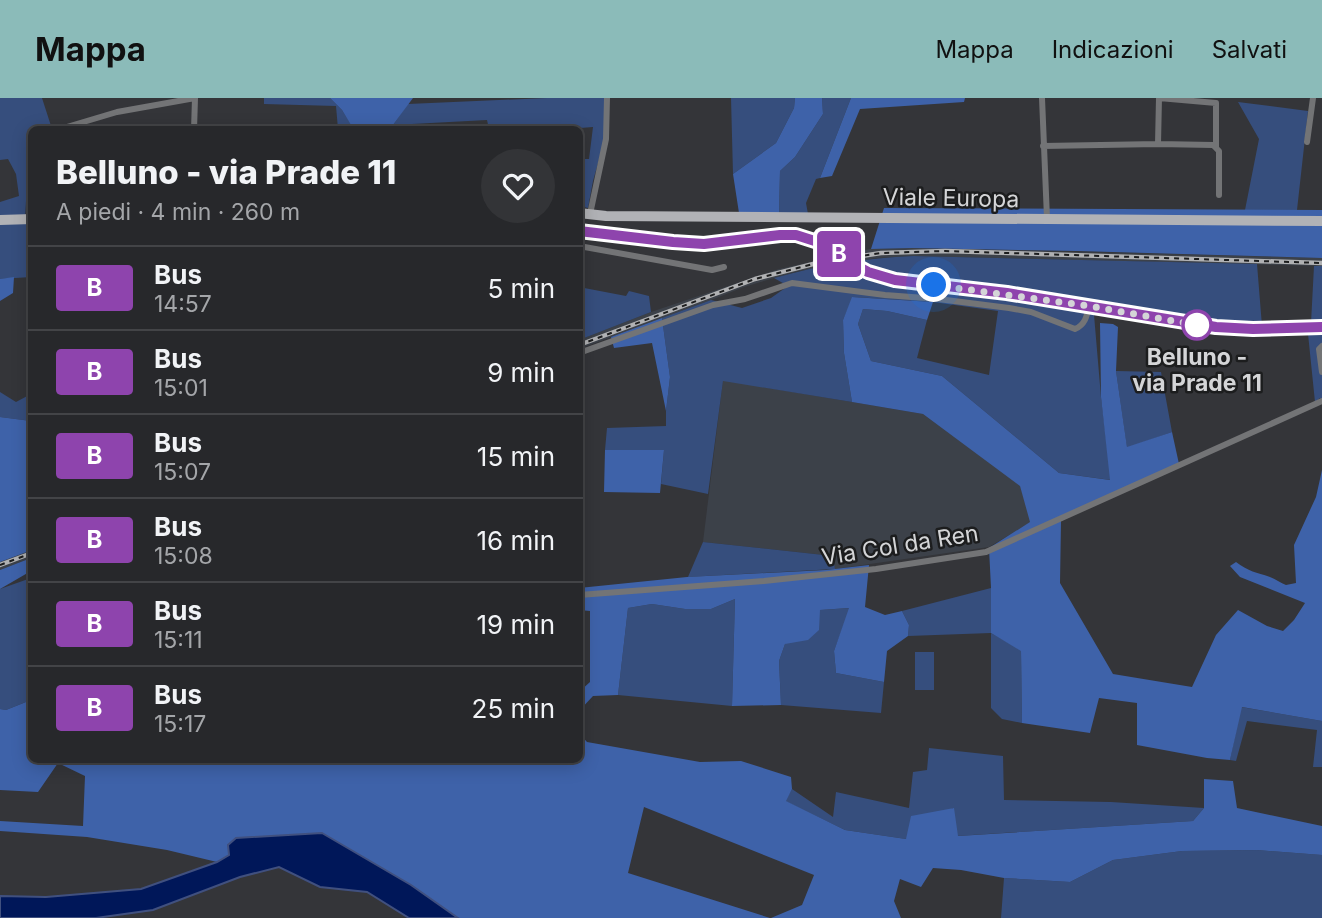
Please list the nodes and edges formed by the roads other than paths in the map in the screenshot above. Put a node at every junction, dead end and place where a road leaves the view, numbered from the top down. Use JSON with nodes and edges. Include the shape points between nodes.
{"nodes":[{"id":1,"x":195,"y":98,"type":"edge"},
{"id":2,"x":607,"y":98,"type":"edge"},
{"id":3,"x":1042,"y":98,"type":"edge"},
{"id":4,"x":1159,"y":98,"type":"edge"},
{"id":5,"x":1314,"y":98,"type":"edge"},
{"id":6,"x":70,"y":126,"type":"edge"},
{"id":7,"x":194,"y":126,"type":"edge"},
{"id":8,"x":1307,"y":142,"type":"dead end"},
{"id":9,"x":1158,"y":144,"type":"junction"},
{"id":10,"x":1043,"y":146,"type":"junction"},
{"id":11,"x":1216,"y":147,"type":"junction"},
{"id":12,"x":1219,"y":195,"type":"dead end"},
{"id":13,"x":585,"y":214,"type":"edge"},
{"id":14,"x":1046,"y":218,"type":"junction"},
{"id":15,"x":28,"y":219,"type":"edge"},
{"id":16,"x":0,"y":220,"type":"edge"},
{"id":17,"x":1322,"y":221,"type":"edge"},
{"id":18,"x":583,"y":231,"type":"edge"},
{"id":19,"x":583,"y":247,"type":"edge"},
{"id":20,"x":724,"y":268,"type":"dead end"},
{"id":21,"x":1089,"y":306,"type":"junction"},
{"id":22,"x":1322,"y":327,"type":"edge"},
{"id":23,"x":1322,"y":346,"type":"edge"},
{"id":24,"x":583,"y":352,"type":"edge"},
{"id":25,"x":1322,"y":372,"type":"edge"},
{"id":26,"x":1322,"y":401,"type":"edge"},
{"id":27,"x":583,"y":595,"type":"edge"}],
"edges":[{"from":1,"to":6,"type":"street"},
{"from":1,"to":7,"type":"street"},
{"from":2,"to":13,"type":"street","via":[[606,138]]},
{"from":3,"to":10,"type":"street"},
{"from":4,"to":9,"type":"street"},
{"from":4,"to":11,"type":"street","via":[[1216,103]]},
{"from":5,"to":8,"type":"street"},
{"from":9,"to":10,"type":"street"},
{"from":9,"to":11,"type":"street"},
{"from":10,"to":14,"type":"street"},
{"from":11,"to":12,"type":"street"},
{"from":13,"to":14,"type":"main road","name":"Viale Europa"},
{"from":14,"to":17,"type":"main road","name":"Viale Europa"},
{"from":15,"to":16,"type":"main road"},
{"from":18,"to":21,"type":"main road","bridge":true,"via":[[704,244],[788,234],[831,248],[855,265],[895,280]]},
{"from":19,"to":20,"type":"street","via":[[712,270]]},
{"from":21,"to":22,"type":"main road","via":[[1216,327]]},
{"from":21,"to":24,"type":"street","via":[[1081,327],[1075,329],[1009,308],[792,283],[762,295],[713,305]]},
{"from":23,"to":25,"type":"street"},
{"from":26,"to":27,"type":"street","name":"Via Col da Ren","via":[[986,552],[764,581]]}]}
